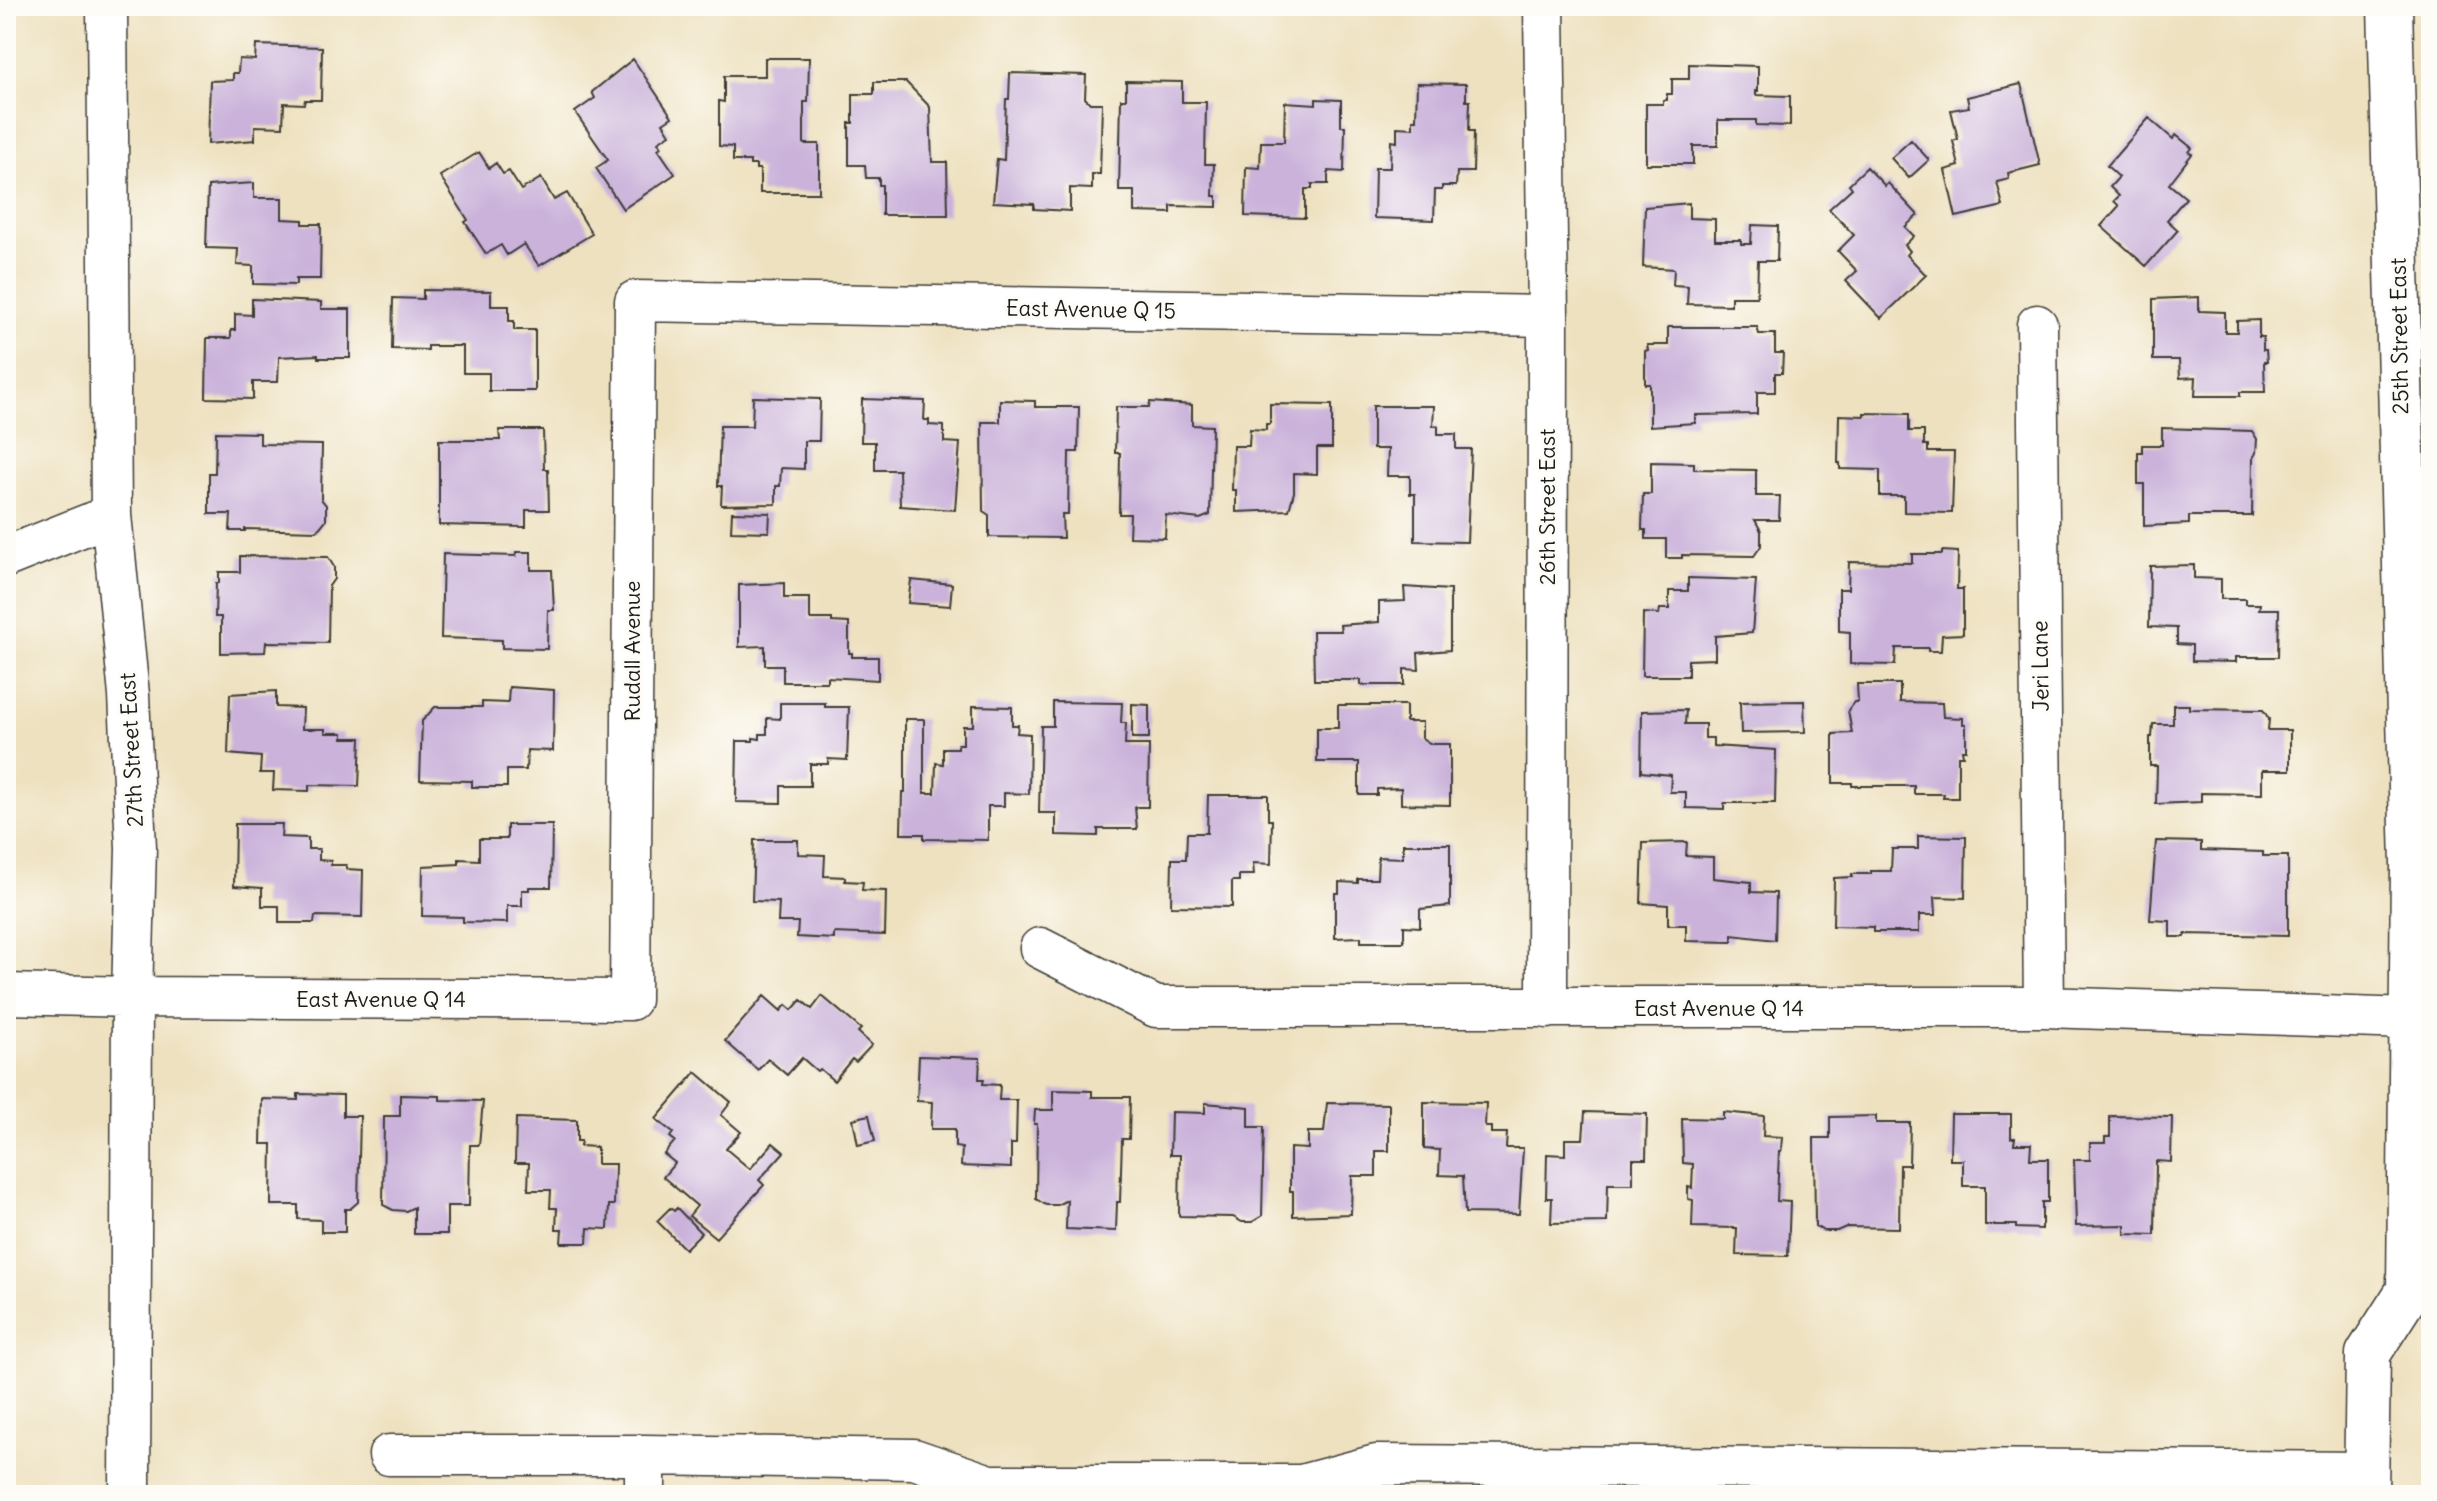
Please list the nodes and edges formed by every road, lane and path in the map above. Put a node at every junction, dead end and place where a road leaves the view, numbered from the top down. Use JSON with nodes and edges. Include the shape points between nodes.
{"nodes":[{"id":1,"x":107,"y":6,"type":"edge"},
{"id":2,"x":1544,"y":6,"type":"edge"},
{"id":3,"x":2390,"y":6,"type":"edge"},
{"id":4,"x":635,"y":301,"type":"joint"},
{"id":5,"x":1548,"y":316,"type":"junction"},
{"id":6,"x":2037,"y":325,"type":"dead end"},
{"id":7,"x":111,"y":515,"type":"junction"},
{"id":8,"x":6,"y":557,"type":"edge"},
{"id":9,"x":2422,"y":865,"type":"edge"},
{"id":10,"x":1040,"y":948,"type":"dead end"},
{"id":11,"x":6,"y":994,"type":"edge"},
{"id":12,"x":132,"y":997,"type":"junction"},
{"id":13,"x":630,"y":1000,"type":"joint"},
{"id":14,"x":2044,"y":1007,"type":"junction"},
{"id":15,"x":1547,"y":1008,"type":"junction"},
{"id":16,"x":2411,"y":1019,"type":"junction"},
{"id":17,"x":2420,"y":1304,"type":"edge"},
{"id":18,"x":389,"y":1455,"type":"dead end"},
{"id":19,"x":645,"y":1455,"type":"junction"},
{"id":20,"x":2366,"y":1484,"type":"edge"},
{"id":21,"x":130,"y":1495,"type":"edge"},
{"id":22,"x":645,"y":1495,"type":"edge"}],
"edges":[{"from":1,"to":7,"type":"street","name":"27th Street East"},
{"from":2,"to":5,"type":"street","name":"26th Street East"},
{"from":3,"to":9,"type":"main road","name":"25th Street East"},
{"from":4,"to":5,"type":"street","name":"East Avenue Q 15"},
{"from":4,"to":13,"type":"street","name":"Rudall Avenue"},
{"from":5,"to":15,"type":"street","name":"26th Street East"},
{"from":6,"to":14,"type":"street","name":"Jeri Lane"},
{"from":7,"to":8,"type":"street"},
{"from":7,"to":12,"type":"street","name":"27th Street East","via":[[129,695],[136,848]]},
{"from":9,"to":16,"type":"main road","name":"25th Street East"},
{"from":10,"to":15,"type":"street","name":"East Avenue Q 14","via":[[1156,1007]]},
{"from":11,"to":12,"type":"street","name":"East Avenue Q 14"},
{"from":12,"to":13,"type":"street","name":"East Avenue Q 14"},
{"from":12,"to":21,"type":"street","name":"27th Street East"},
{"from":14,"to":15,"type":"street","name":"East Avenue Q 14"},
{"from":14,"to":16,"type":"street","name":"East Avenue Q 14"},
{"from":16,"to":17,"type":"main road","name":"25th Street East"},
{"from":17,"to":20,"type":"main road","name":"25th Street East","via":[[2368,1354]]},
{"from":18,"to":19,"type":"street"},
{"from":19,"to":20,"type":"street","via":[[914,1459],[990,1485],[1301,1485],[1376,1465]]},
{"from":19,"to":22,"type":"street"}]}
